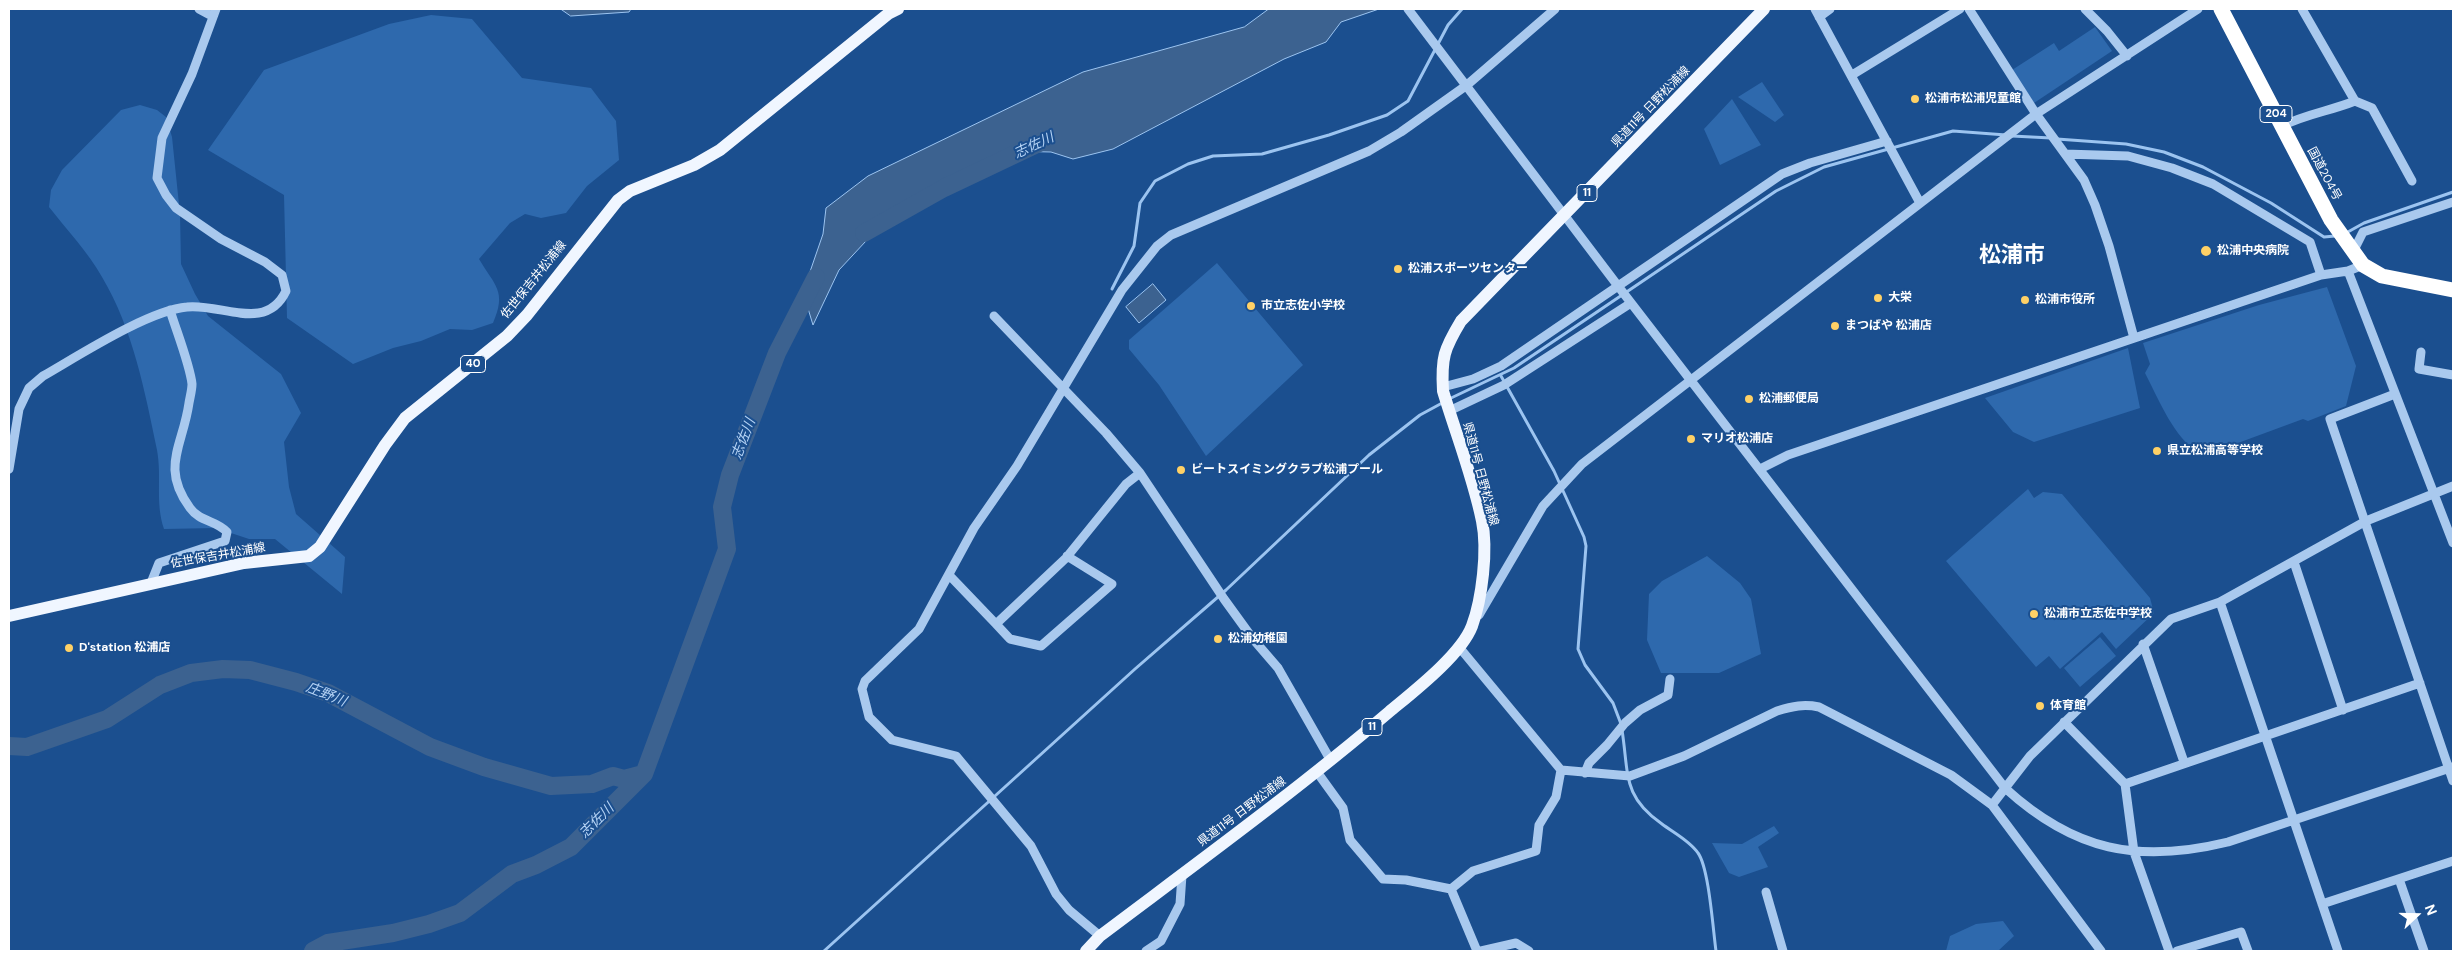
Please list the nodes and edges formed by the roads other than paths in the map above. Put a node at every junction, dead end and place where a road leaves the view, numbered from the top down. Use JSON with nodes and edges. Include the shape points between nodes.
{"nodes":[{"id":1,"x":199,"y":9,"type":"edge"},
{"id":2,"x":898,"y":9,"type":"edge"},
{"id":3,"x":1555,"y":9,"type":"edge"},
{"id":4,"x":1764,"y":9,"type":"edge"},
{"id":5,"x":1830,"y":9,"type":"edge"},
{"id":6,"x":1960,"y":9,"type":"edge"},
{"id":7,"x":1969,"y":9,"type":"edge"},
{"id":8,"x":2085,"y":9,"type":"edge"},
{"id":9,"x":2198,"y":9,"type":"edge"},
{"id":10,"x":2221,"y":9,"type":"edge"},
{"id":11,"x":2302,"y":9,"type":"edge"},
{"id":12,"x":1410,"y":11,"type":"edge"},
{"id":13,"x":214,"y":13,"type":"edge"},
{"id":14,"x":1817,"y":13,"type":"edge"},
{"id":15,"x":2127,"y":56,"type":"junction"},
{"id":16,"x":1852,"y":75,"type":"junction"},
{"id":17,"x":1467,"y":85,"type":"junction"},
{"id":18,"x":2355,"y":101,"type":"junction"},
{"id":19,"x":2036,"y":114,"type":"junction"},
{"id":20,"x":2282,"y":126,"type":"junction"},
{"id":21,"x":1886,"y":138,"type":"junction"},
{"id":22,"x":2065,"y":154,"type":"junction"},
{"id":23,"x":2412,"y":180,"type":"dead end"},
{"id":24,"x":2453,"y":202,"type":"edge"},
{"id":25,"x":1920,"y":203,"type":"junction"},
{"id":26,"x":1566,"y":215,"type":"junction"},
{"id":27,"x":2350,"y":250,"type":"junction"},
{"id":28,"x":2363,"y":265,"type":"junction"},
{"id":29,"x":2348,"y":271,"type":"junction"},
{"id":30,"x":2321,"y":275,"type":"junction"},
{"id":31,"x":1619,"y":287,"type":"junction"},
{"id":32,"x":2453,"y":290,"type":"edge"},
{"id":33,"x":1630,"y":301,"type":"junction"},
{"id":34,"x":170,"y":310,"type":"junction"},
{"id":35,"x":994,"y":316,"type":"dead end"},
{"id":36,"x":2134,"y":338,"type":"junction"},
{"id":37,"x":2422,"y":352,"type":"dead end"},
{"id":38,"x":2453,"y":375,"type":"edge"},
{"id":39,"x":1691,"y":380,"type":"junction"},
{"id":40,"x":1063,"y":388,"type":"junction"},
{"id":41,"x":1443,"y":389,"type":"junction"},
{"id":42,"x":2395,"y":394,"type":"junction"},
{"id":43,"x":1449,"y":411,"type":"junction"},
{"id":44,"x":9,"y":469,"type":"edge"},
{"id":45,"x":1760,"y":469,"type":"junction"},
{"id":46,"x":1140,"y":473,"type":"junction"},
{"id":47,"x":2453,"y":486,"type":"edge"},
{"id":48,"x":2434,"y":494,"type":"junction"},
{"id":49,"x":2366,"y":521,"type":"junction"},
{"id":50,"x":2453,"y":543,"type":"edge"},
{"id":51,"x":1067,"y":556,"type":"junction"},
{"id":52,"x":2294,"y":562,"type":"junction"},
{"id":53,"x":950,"y":576,"type":"junction"},
{"id":54,"x":151,"y":583,"type":"junction"},
{"id":55,"x":2220,"y":602,"type":"junction"},
{"id":56,"x":9,"y":615,"type":"edge"},
{"id":57,"x":996,"y":624,"type":"junction"},
{"id":58,"x":1472,"y":626,"type":"junction"},
{"id":59,"x":2143,"y":644,"type":"junction"},
{"id":60,"x":1459,"y":648,"type":"junction"},
{"id":61,"x":1670,"y":679,"type":"dead end"},
{"id":62,"x":2420,"y":683,"type":"junction"},
{"id":63,"x":2344,"y":710,"type":"junction"},
{"id":64,"x":2064,"y":722,"type":"junction"},
{"id":65,"x":2267,"y":736,"type":"junction"},
{"id":66,"x":1331,"y":762,"type":"junction"},
{"id":67,"x":2184,"y":762,"type":"junction"},
{"id":68,"x":2451,"y":767,"type":"edge"},
{"id":69,"x":1562,"y":770,"type":"junction"},
{"id":70,"x":1317,"y":772,"type":"junction"},
{"id":71,"x":1585,"y":773,"type":"junction"},
{"id":72,"x":2453,"y":781,"type":"edge"},
{"id":73,"x":2125,"y":784,"type":"junction"},
{"id":74,"x":2005,"y":788,"type":"junction"},
{"id":75,"x":1992,"y":805,"type":"junction"},
{"id":76,"x":2293,"y":819,"type":"junction"},
{"id":77,"x":2134,"y":852,"type":"junction"},
{"id":78,"x":2453,"y":861,"type":"edge"},
{"id":79,"x":1182,"y":875,"type":"junction"},
{"id":80,"x":2399,"y":879,"type":"junction"},
{"id":81,"x":1451,"y":889,"type":"junction"},
{"id":82,"x":1766,"y":892,"type":"dead end"},
{"id":83,"x":2322,"y":904,"type":"junction"},
{"id":84,"x":1100,"y":936,"type":"junction"},
{"id":85,"x":1086,"y":951,"type":"edge"},
{"id":86,"x":1146,"y":951,"type":"edge"},
{"id":87,"x":1477,"y":951,"type":"edge"},
{"id":88,"x":1481,"y":951,"type":"edge"},
{"id":89,"x":1529,"y":951,"type":"edge"},
{"id":90,"x":1784,"y":951,"type":"edge"},
{"id":91,"x":2101,"y":951,"type":"edge"},
{"id":92,"x":2169,"y":951,"type":"edge"},
{"id":93,"x":2177,"y":951,"type":"edge"},
{"id":94,"x":2248,"y":951,"type":"edge"},
{"id":95,"x":2338,"y":951,"type":"edge"},
{"id":96,"x":2424,"y":951,"type":"edge"}],
"edges":[{"from":1,"to":13,"type":"street"},
{"from":2,"to":54,"type":"main road","name":"佐世保吉井松浦線","number":"40","via":[[880,20],[720,150],[694,165],[630,191],[618,200],[527,315],[405,418],[320,547],[309,556],[244,563]]},
{"from":3,"to":17,"type":"street"},
{"from":4,"to":26,"type":"main road","name":"県道11号 日野松浦線","number":"11"},
{"from":5,"to":14,"type":"street"},
{"from":6,"to":16,"type":"street"},
{"from":7,"to":19,"type":"street"},
{"from":8,"to":15,"type":"street"},
{"from":9,"to":15,"type":"street"},
{"from":10,"to":20,"type":"highway","name":"国道204号","number":"204"},
{"from":11,"to":18,"type":"street"},
{"from":12,"to":17,"type":"street"},
{"from":13,"to":34,"type":"street","via":[[195,66],[162,138],[157,178],[176,208],[221,239],[265,262],[282,275],[286,291],[281,302],[252,315],[195,306]]},
{"from":14,"to":16,"type":"street"},
{"from":15,"to":19,"type":"street"},
{"from":16,"to":21,"type":"street"},
{"from":17,"to":26,"type":"street"},
{"from":17,"to":40,"type":"street","via":[[1369,151],[1171,235],[1156,246],[1122,290]]},
{"from":18,"to":20,"type":"street","via":[[2329,111],[2320,110]]},
{"from":18,"to":23,"type":"street","via":[[2372,108]]},
{"from":19,"to":22,"type":"street"},
{"from":19,"to":25,"type":"street"},
{"from":20,"to":27,"type":"highway","name":"国道204号","number":"204"},
{"from":21,"to":25,"type":"street"},
{"from":21,"to":31,"type":"street","via":[[1782,174]]},
{"from":22,"to":30,"type":"street","via":[[2128,156],[2213,184],[2310,242]]},
{"from":22,"to":36,"type":"street","via":[[2084,180],[2095,205]]},
{"from":24,"to":27,"type":"street","via":[[2363,232]]},
{"from":25,"to":39,"type":"street"},
{"from":26,"to":31,"type":"street"},
{"from":26,"to":41,"type":"main road","name":"県道11号 日野松浦線","number":"11","via":[[1461,321],[1446,345]]},
{"from":27,"to":28,"type":"highway","name":"国道204号","number":"204"},
{"from":28,"to":29,"type":"street"},
{"from":28,"to":32,"type":"highway","name":"国道204号","number":"204","via":[[2382,276]]},
{"from":29,"to":30,"type":"street"},
{"from":29,"to":42,"type":"street"},
{"from":30,"to":36,"type":"street"},
{"from":31,"to":33,"type":"street"},
{"from":31,"to":41,"type":"street","via":[[1489,372]]},
{"from":33,"to":39,"type":"street"},
{"from":33,"to":43,"type":"street","via":[[1506,384]]},
{"from":34,"to":44,"type":"street","via":[[148,318],[43,376],[28,388],[19,409]]},
{"from":34,"to":54,"type":"street","via":[[192,384],[187,417],[173,465],[176,480],[190,508],[200,518],[220,524],[228,532],[225,541],[159,563]]},
{"from":35,"to":40,"type":"street"},
{"from":36,"to":45,"type":"street","via":[[1788,454]]},
{"from":37,"to":38,"type":"street","via":[[2419,369]]},
{"from":39,"to":45,"type":"street"},
{"from":39,"to":58,"type":"street","via":[[1582,464],[1562,484],[1543,506]]},
{"from":40,"to":46,"type":"street"},
{"from":40,"to":53,"type":"street","via":[[1017,466],[974,528]]},
{"from":41,"to":43,"type":"main road","name":"県道11号 日野松浦線","number":"11"},
{"from":42,"to":48,"type":"street"},
{"from":42,"to":49,"type":"street","via":[[2330,419]]},
{"from":43,"to":58,"type":"main road","name":"県道11号 日野松浦線","number":"11","via":[[1482,522],[1484,553]]},
{"from":45,"to":74,"type":"street"},
{"from":46,"to":51,"type":"street","via":[[1126,484]]},
{"from":46,"to":66,"type":"street","via":[[1253,640],[1278,668]]},
{"from":47,"to":48,"type":"street"},
{"from":48,"to":49,"type":"street"},
{"from":48,"to":50,"type":"street"},
{"from":49,"to":52,"type":"street"},
{"from":49,"to":62,"type":"street"},
{"from":51,"to":57,"type":"street"},
{"from":51,"to":57,"type":"street","via":[[1112,584],[1041,646],[1010,640]]},
{"from":52,"to":55,"type":"street"},
{"from":52,"to":63,"type":"street"},
{"from":53,"to":57,"type":"street"},
{"from":53,"to":84,"type":"street","via":[[919,629],[865,681],[862,690],[869,717],[892,740],[956,756],[1031,846],[1056,894],[1069,910]]},
{"from":54,"to":56,"type":"main road","name":"佐世保吉井松浦線","number":"40"},
{"from":55,"to":59,"type":"street","via":[[2171,619]]},
{"from":55,"to":65,"type":"street"},
{"from":58,"to":60,"type":"main road","name":"県道11号 日野松浦線","number":"11"},
{"from":59,"to":64,"type":"street"},
{"from":59,"to":67,"type":"street"},
{"from":60,"to":66,"type":"main road","name":"県道11号 日野松浦線","number":"11"},
{"from":60,"to":69,"type":"street"},
{"from":61,"to":71,"type":"street","via":[[1668,695],[1640,710],[1621,726],[1589,763]]},
{"from":62,"to":63,"type":"street"},
{"from":62,"to":68,"type":"street"},
{"from":63,"to":65,"type":"street"},
{"from":64,"to":73,"type":"street"},
{"from":64,"to":74,"type":"street","via":[[2030,756]]},
{"from":65,"to":67,"type":"street"},
{"from":65,"to":76,"type":"street"},
{"from":66,"to":70,"type":"main road","name":"県道11号 日野松浦線","number":"11"},
{"from":67,"to":73,"type":"street"},
{"from":68,"to":72,"type":"street"},
{"from":68,"to":76,"type":"street"},
{"from":69,"to":71,"type":"street"},
{"from":69,"to":81,"type":"street","via":[[1556,797],[1539,825],[1536,851],[1473,871]]},
{"from":70,"to":79,"type":"main road","name":"県道11号 日野松浦線","number":"11"},
{"from":70,"to":81,"type":"street","via":[[1343,808],[1350,840],[1383,879]]},
{"from":71,"to":75,"type":"street","via":[[1625,776],[1684,756],[1777,711],[1807,704],[1951,775]]},
{"from":73,"to":77,"type":"street"},
{"from":74,"to":75,"type":"street"},
{"from":74,"to":77,"type":"street","via":[[2028,810],[2061,830],[2097,846]]},
{"from":75,"to":91,"type":"street"},
{"from":76,"to":77,"type":"street","via":[[2202,848]]},
{"from":76,"to":83,"type":"street"},
{"from":77,"to":92,"type":"street"},
{"from":78,"to":80,"type":"street"},
{"from":79,"to":84,"type":"main road","name":"県道11号 日野松浦線","number":"11"},
{"from":79,"to":86,"type":"street","via":[[1180,904],[1160,942]]},
{"from":80,"to":83,"type":"street"},
{"from":80,"to":96,"type":"street"},
{"from":81,"to":87,"type":"street"},
{"from":82,"to":90,"type":"street"},
{"from":83,"to":95,"type":"street"},
{"from":84,"to":85,"type":"main road","name":"県道11号 日野松浦線","number":"11"},
{"from":88,"to":89,"type":"street","via":[[1516,943]]},
{"from":93,"to":94,"type":"street","via":[[2241,932]]}]}
